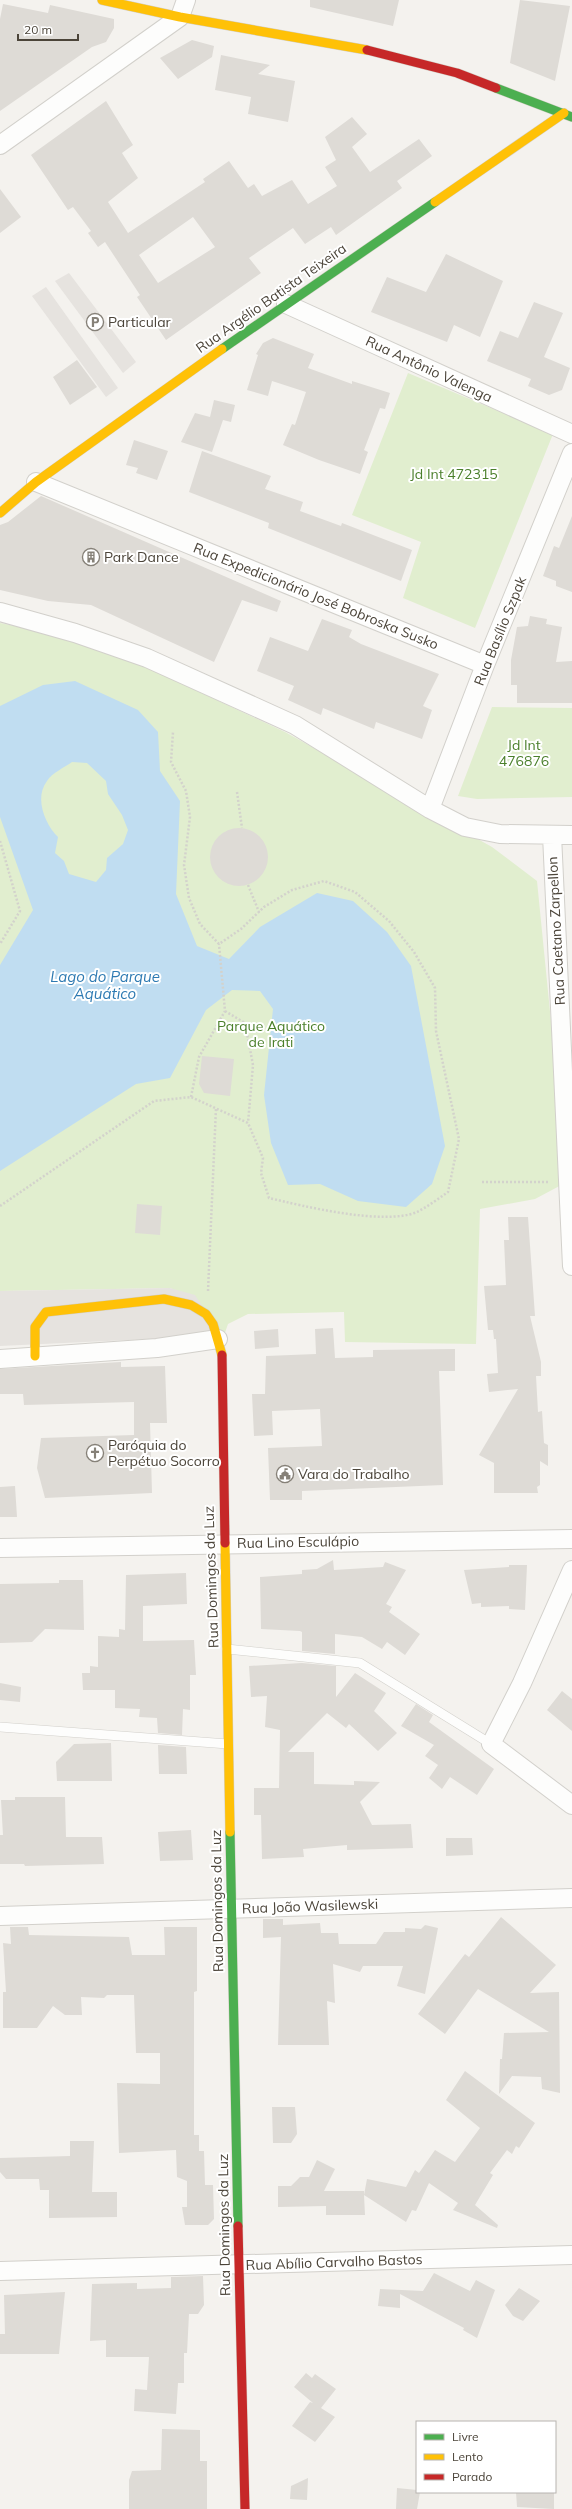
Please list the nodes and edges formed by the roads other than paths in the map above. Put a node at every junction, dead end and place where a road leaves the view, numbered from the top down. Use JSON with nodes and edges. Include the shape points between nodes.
{"nodes":[{"id":1,"x":102,"y":0,"type":"edge"},
{"id":2,"x":186,"y":0,"type":"edge"},
{"id":3,"x":180,"y":17,"type":"junction"},
{"id":4,"x":568,"y":115,"type":"edge"},
{"id":5,"x":0,"y":145,"type":"edge"},
{"id":6,"x":286,"y":304,"type":"junction"},
{"id":7,"x":572,"y":434,"type":"edge"},
{"id":8,"x":572,"y":454,"type":"edge"},
{"id":9,"x":36,"y":482,"type":"junction"},
{"id":10,"x":0,"y":513,"type":"edge"},
{"id":11,"x":0,"y":612,"type":"edge"},
{"id":12,"x":485,"y":665,"type":"junction"},
{"id":13,"x":430,"y":809,"type":"junction"},
{"id":14,"x":552,"y":835,"type":"junction"},
{"id":15,"x":572,"y":835,"type":"edge"},
{"id":16,"x":570,"y":1182,"type":"edge"},
{"id":17,"x":572,"y":1266,"type":"edge"},
{"id":18,"x":218,"y":1339,"type":"junction"},
{"id":19,"x":36,"y":1356,"type":"junction"},
{"id":20,"x":0,"y":1359,"type":"edge"},
{"id":21,"x":572,"y":1539,"type":"edge"},
{"id":22,"x":224,"y":1543,"type":"junction"},
{"id":23,"x":0,"y":1548,"type":"edge"},
{"id":24,"x":572,"y":1570,"type":"edge"},
{"id":25,"x":227,"y":1649,"type":"junction"},
{"id":26,"x":0,"y":1727,"type":"edge"},
{"id":27,"x":228,"y":1744,"type":"junction"},
{"id":28,"x":491,"y":1744,"type":"junction"},
{"id":29,"x":572,"y":1805,"type":"edge"},
{"id":30,"x":572,"y":1898,"type":"edge"},
{"id":31,"x":231,"y":1908,"type":"junction"},
{"id":32,"x":0,"y":1916,"type":"edge"},
{"id":33,"x":572,"y":2255,"type":"edge"},
{"id":34,"x":238,"y":2265,"type":"junction"},
{"id":35,"x":0,"y":2271,"type":"edge"},
{"id":36,"x":245,"y":2509,"type":"edge"}],
"edges":[{"from":1,"to":3,"type":"street"},
{"from":2,"to":3,"type":"street"},
{"from":3,"to":4,"type":"street","via":[[377,52],[457,73]]},
{"from":3,"to":5,"type":"street"},
{"from":4,"to":6,"type":"street","name":"Rua Argélio Batista Teixeira"},
{"from":6,"to":7,"type":"street","name":"Rua Antônio Valenga"},
{"from":6,"to":9,"type":"street","name":"Rua Argélio Batista Teixeira"},
{"from":8,"to":12,"type":"street","name":"Rua Basílio Szpak"},
{"from":9,"to":10,"type":"street","name":"Rua Argélio Batista Teixeira"},
{"from":9,"to":12,"type":"street","name":"Rua Expedicionário José Bobroska Susko"},
{"from":11,"to":13,"type":"street","via":[[75,633],[147,658],[295,724]]},
{"from":12,"to":13,"type":"street","name":"Rua Basílio Szpak"},
{"from":13,"to":14,"type":"street","via":[[465,827],[500,834]]},
{"from":14,"to":15,"type":"street"},
{"from":14,"to":16,"type":"street","name":"Rua Caetano Zarpellon"},
{"from":16,"to":17,"type":"street","name":"Rua Caetano Zarpellon"},
{"from":18,"to":19,"type":"street","via":[[157,1348]]},
{"from":18,"to":19,"type":"street","name":"Rua Domingos da Luz","via":[[206,1314],[191,1305],[164,1299],[46,1312],[37,1319],[32,1330]]},
{"from":18,"to":22,"type":"street","name":"Rua Domingos da Luz","via":[[222,1355]]},
{"from":19,"to":20,"type":"street"},
{"from":21,"to":22,"type":"street","name":"Rua Lino Esculápio"},
{"from":22,"to":23,"type":"street","name":"Rua Lino Esculápio"},
{"from":22,"to":25,"type":"street","name":"Rua Domingos da Luz"},
{"from":24,"to":28,"type":"street","via":[[522,1683]]},
{"from":25,"to":27,"type":"street","name":"Rua Domingos da Luz"},
{"from":25,"to":28,"type":"lane","via":[[360,1663]]},
{"from":26,"to":27,"type":"lane"},
{"from":27,"to":31,"type":"street","name":"Rua Domingos da Luz"},
{"from":28,"to":29,"type":"street"},
{"from":30,"to":31,"type":"street","name":"Rua João Wasilewski"},
{"from":31,"to":32,"type":"street","name":"Rua João Wasilewski"},
{"from":31,"to":34,"type":"street","name":"Rua Domingos da Luz"},
{"from":33,"to":34,"type":"street","name":"Rua Abílio Carvalho Bastos"},
{"from":34,"to":35,"type":"street","name":"Rua Abílio Carvalho Bastos"},
{"from":34,"to":36,"type":"street","name":"Rua Domingos da Luz"}]}
